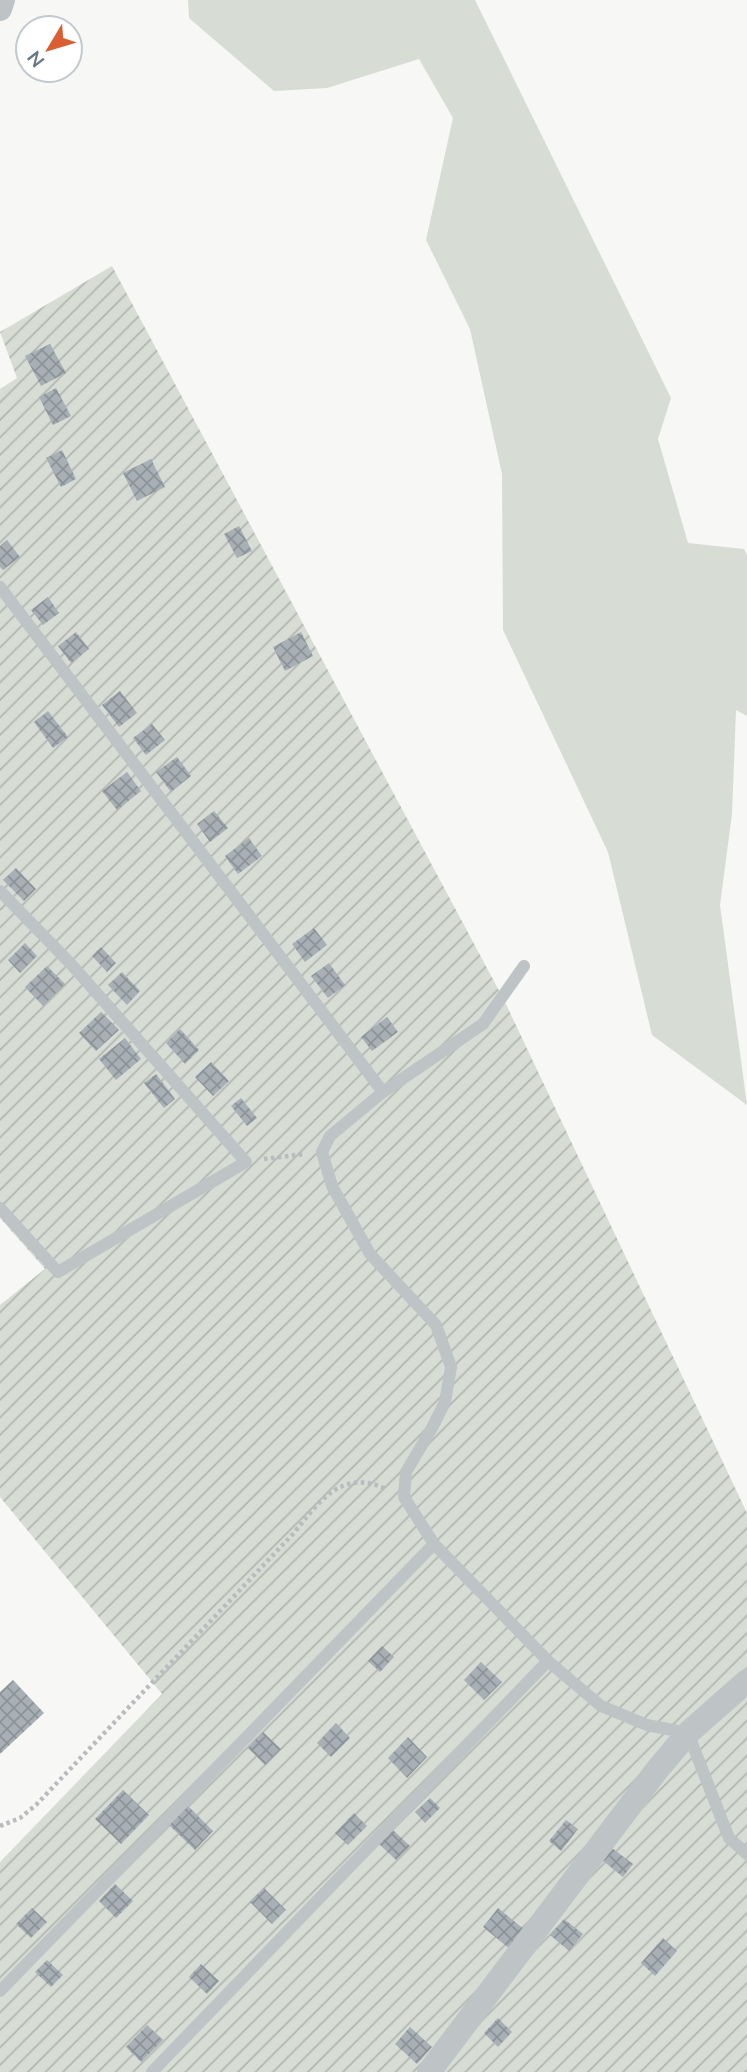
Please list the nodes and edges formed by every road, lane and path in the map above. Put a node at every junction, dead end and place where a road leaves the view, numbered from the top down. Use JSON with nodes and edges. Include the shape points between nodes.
{"nodes":[{"id":1,"x":3,"y":0,"type":"edge"},
{"id":2,"x":0,"y":9,"type":"edge"},
{"id":3,"x":0,"y":587,"type":"edge"},
{"id":4,"x":0,"y":891,"type":"edge"},
{"id":5,"x":524,"y":966,"type":"dead end"},
{"id":6,"x":383,"y":1092,"type":"junction"},
{"id":7,"x":322,"y":1152,"type":"junction"},
{"id":8,"x":246,"y":1162,"type":"junction"},
{"id":9,"x":0,"y":1209,"type":"edge"},
{"id":10,"x":404,"y":1497,"type":"junction"},
{"id":11,"x":434,"y":1544,"type":"junction"},
{"id":12,"x":548,"y":1661,"type":"junction"},
{"id":13,"x":747,"y":1681,"type":"edge"},
{"id":14,"x":688,"y":1733,"type":"junction"},
{"id":15,"x":0,"y":1826,"type":"edge"},
{"id":16,"x":747,"y":1854,"type":"edge"},
{"id":17,"x":0,"y":1991,"type":"edge"},
{"id":18,"x":152,"y":2072,"type":"edge"},
{"id":19,"x":429,"y":2072,"type":"edge"}],
"edges":[{"from":1,"to":2,"type":"street"},
{"from":3,"to":6,"type":"lane"},
{"from":4,"to":8,"type":"lane","via":[[71,964]]},
{"from":5,"to":6,"type":"lane","via":[[483,1024]]},
{"from":6,"to":7,"type":"lane","via":[[330,1136]]},
{"from":7,"to":8,"type":"path"},
{"from":7,"to":10,"type":"lane","via":[[332,1186],[370,1254],[436,1325],[451,1367],[444,1402],[406,1472]]},
{"from":8,"to":9,"type":"lane","via":[[58,1272]]},
{"from":10,"to":11,"type":"lane"},
{"from":10,"to":15,"type":"path","via":[[375,1484],[354,1482],[319,1502],[36,1805]]},
{"from":11,"to":12,"type":"lane"},
{"from":11,"to":17,"type":"lane"},
{"from":12,"to":14,"type":"lane","via":[[601,1706],[647,1724]]},
{"from":12,"to":18,"type":"lane"},
{"from":13,"to":14,"type":"street"},
{"from":14,"to":16,"type":"lane","via":[[729,1838]]},
{"from":14,"to":19,"type":"street"}]}
